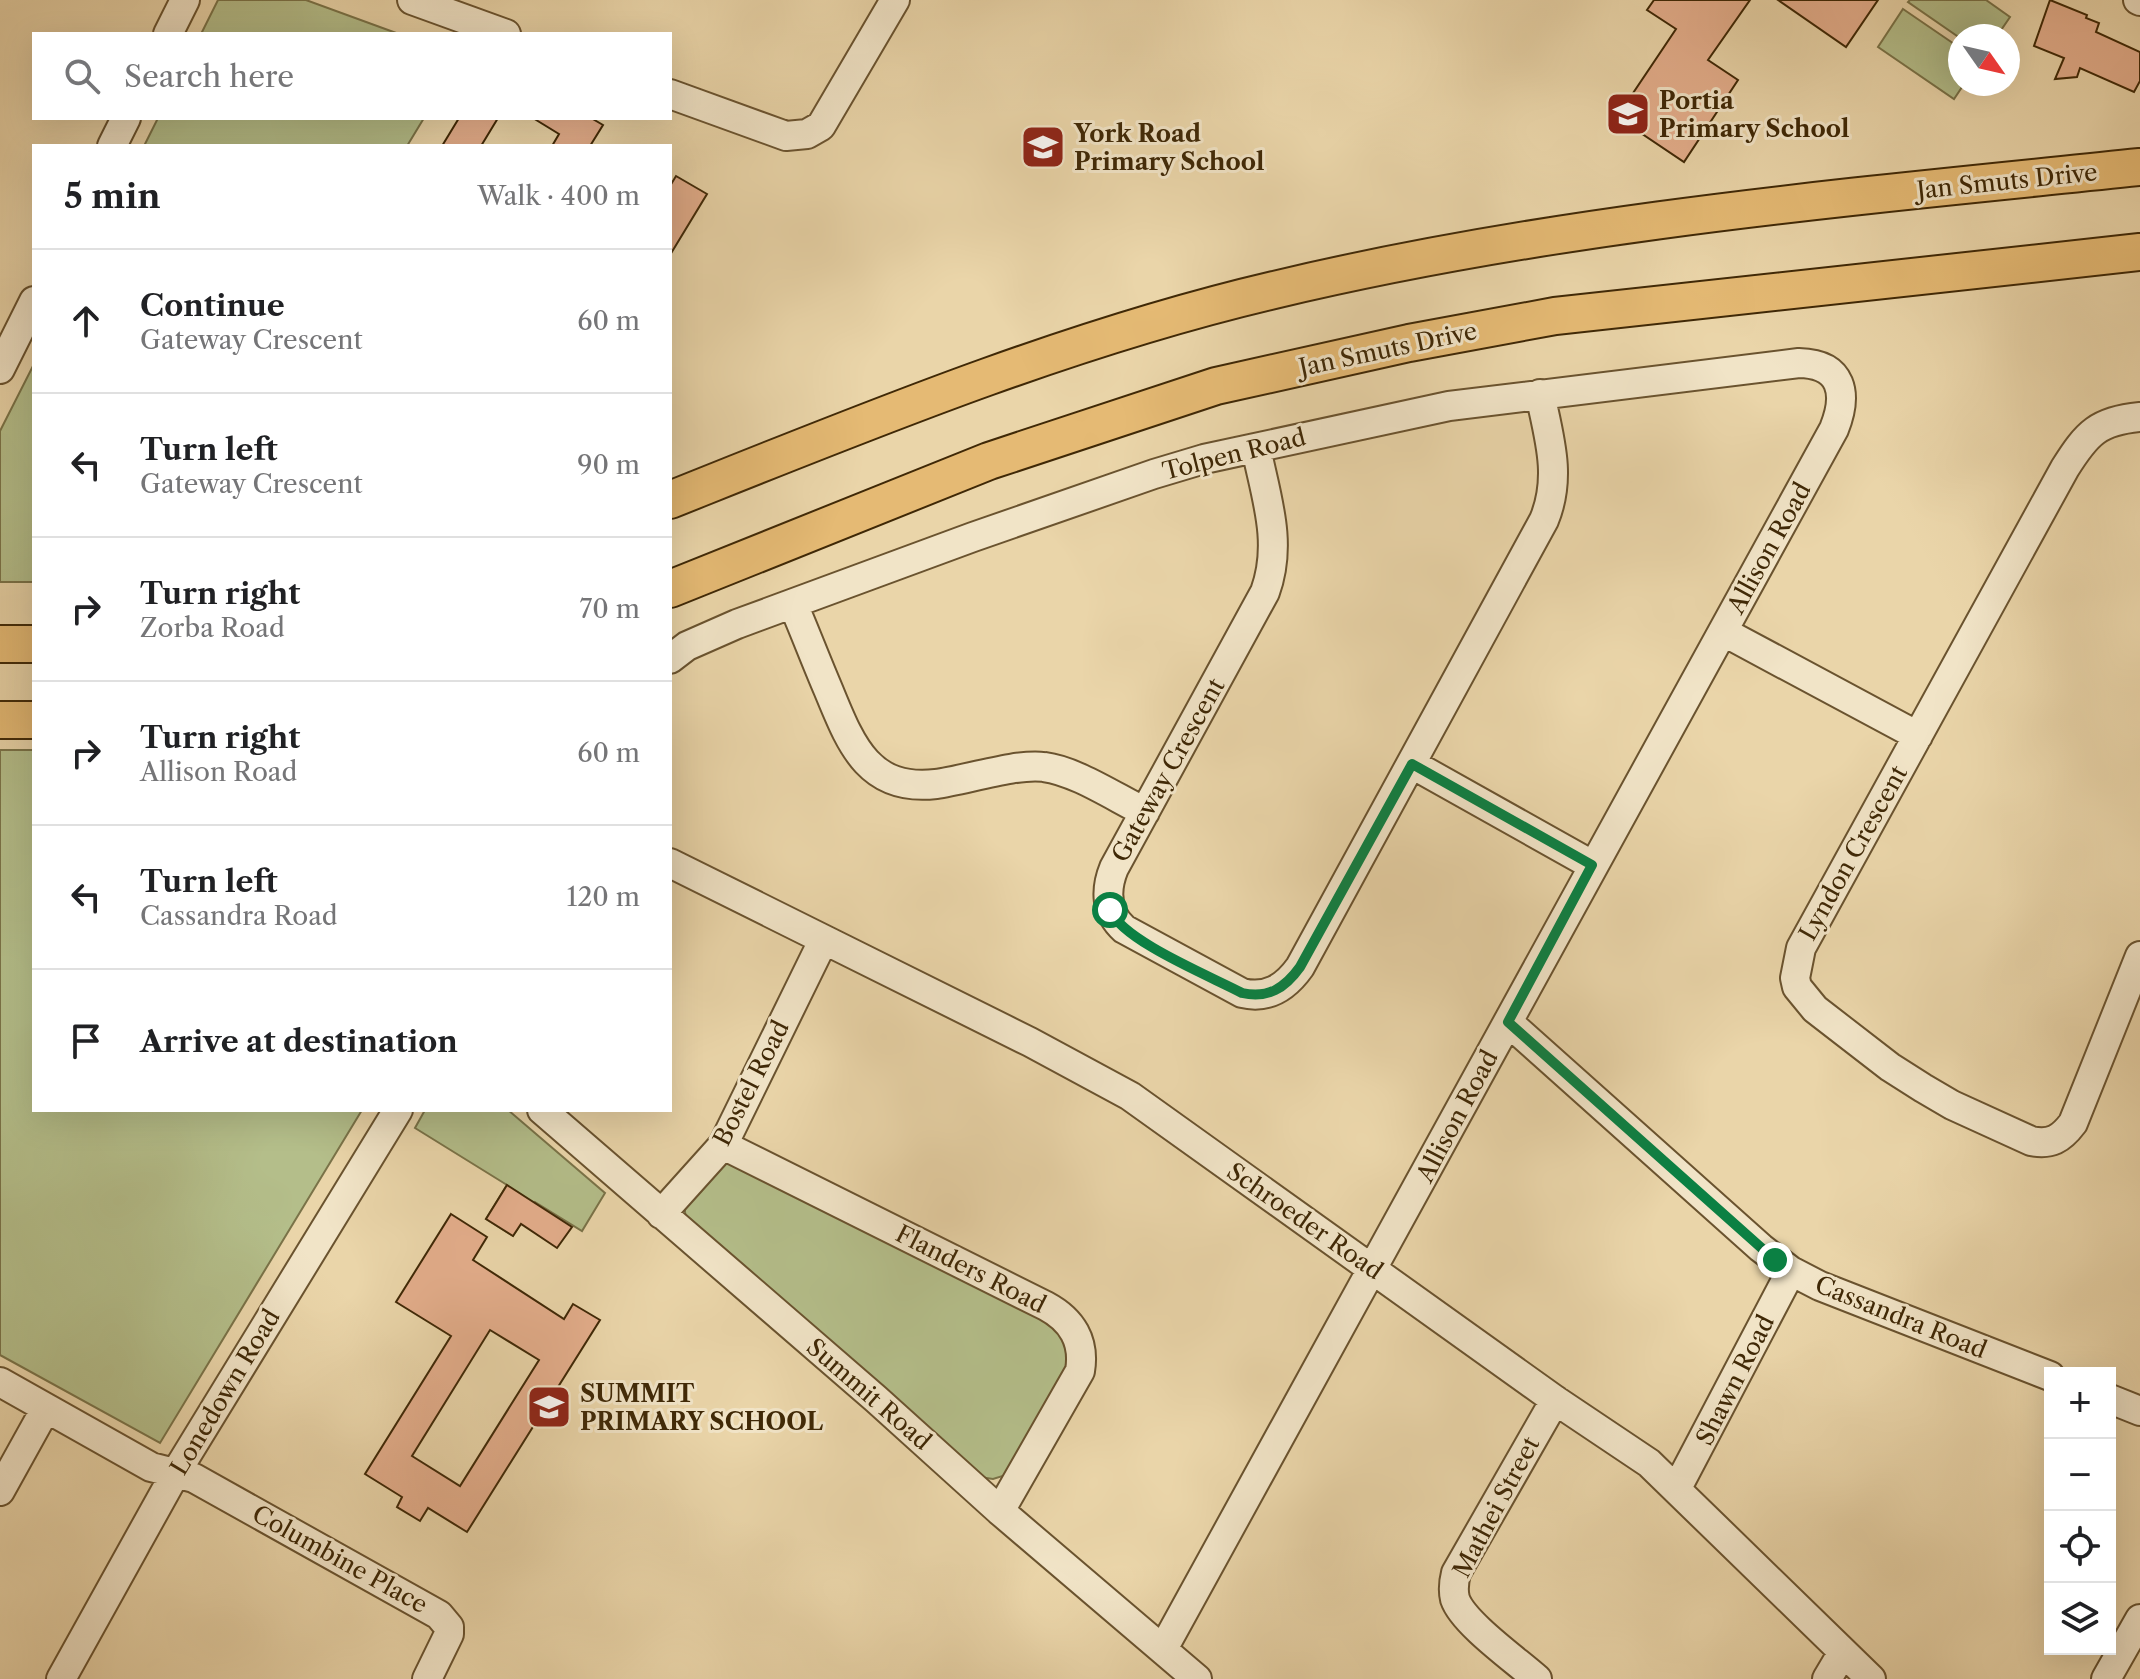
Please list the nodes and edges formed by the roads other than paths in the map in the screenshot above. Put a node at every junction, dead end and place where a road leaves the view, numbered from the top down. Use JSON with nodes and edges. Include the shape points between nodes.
{"nodes":[{"id":1,"x":185,"y":0,"type":"edge"},
{"id":2,"x":412,"y":0,"type":"edge"},
{"id":3,"x":895,"y":0,"type":"edge"},
{"id":4,"x":169,"y":32,"type":"edge"},
{"id":5,"x":500,"y":32,"type":"edge"},
{"id":6,"x":672,"y":95,"type":"edge"},
{"id":7,"x":125,"y":120,"type":"edge"},
{"id":8,"x":113,"y":144,"type":"edge"},
{"id":9,"x":2140,"y":167,"type":"edge"},
{"id":10,"x":2140,"y":252,"type":"edge"},
{"id":11,"x":32,"y":305,"type":"edge"},
{"id":12,"x":0,"y":369,"type":"edge"},
{"id":13,"x":1826,"y":370,"type":"joint"},
{"id":14,"x":1540,"y":394,"type":"junction"},
{"id":15,"x":2140,"y":417,"type":"edge"},
{"id":16,"x":1256,"y":448,"type":"junction"},
{"id":17,"x":672,"y":499,"type":"edge"},
{"id":18,"x":672,"y":588,"type":"edge"},
{"id":19,"x":793,"y":604,"type":"junction"},
{"id":20,"x":1724,"y":632,"type":"junction"},
{"id":21,"x":0,"y":644,"type":"edge"},
{"id":22,"x":32,"y":644,"type":"edge"},
{"id":23,"x":672,"y":657,"type":"edge"},
{"id":24,"x":0,"y":720,"type":"edge"},
{"id":25,"x":32,"y":720,"type":"edge"},
{"id":26,"x":1918,"y":736,"type":"junction"},
{"id":27,"x":1412,"y":764,"type":"junction"},
{"id":28,"x":1145,"y":812,"type":"junction"},
{"id":29,"x":672,"y":864,"type":"edge"},
{"id":30,"x":1592,"y":865,"type":"junction"},
{"id":31,"x":823,"y":941,"type":"junction"},
{"id":32,"x":2140,"y":956,"type":"edge"},
{"id":33,"x":1508,"y":1022,"type":"junction"},
{"id":34,"x":397,"y":1112,"type":"edge"},
{"id":35,"x":544,"y":1112,"type":"edge"},
{"id":36,"x":723,"y":1145,"type":"junction"},
{"id":37,"x":661,"y":1214,"type":"junction"},
{"id":38,"x":1374,"y":1269,"type":"junction"},
{"id":39,"x":1791,"y":1271,"type":"junction"},
{"id":40,"x":2044,"y":1374,"type":"edge"},
{"id":41,"x":0,"y":1382,"type":"edge"},
{"id":42,"x":1555,"y":1400,"type":"junction"},
{"id":43,"x":2116,"y":1401,"type":"edge"},
{"id":44,"x":46,"y":1408,"type":"junction"},
{"id":45,"x":2140,"y":1411,"type":"edge"},
{"id":46,"x":175,"y":1474,"type":"junction"},
{"id":47,"x":1677,"y":1488,"type":"junction"},
{"id":48,"x":0,"y":1491,"type":"edge"},
{"id":49,"x":1000,"y":1511,"type":"junction"},
{"id":50,"x":2140,"y":1619,"type":"edge"},
{"id":51,"x":1163,"y":1649,"type":"junction"},
{"id":52,"x":1843,"y":1652,"type":"junction"},
{"id":53,"x":61,"y":1679,"type":"edge"},
{"id":54,"x":427,"y":1679,"type":"edge"},
{"id":55,"x":1197,"y":1679,"type":"edge"},
{"id":56,"x":1537,"y":1679,"type":"edge"},
{"id":57,"x":1827,"y":1679,"type":"edge"},
{"id":58,"x":1871,"y":1679,"type":"edge"},
{"id":59,"x":2106,"y":1679,"type":"edge"}],
"edges":[{"from":1,"to":4,"type":"street"},
{"from":2,"to":5,"type":"street"},
{"from":3,"to":6,"type":"street","via":[[814,131],[786,136]]},
{"from":7,"to":8,"type":"street"},
{"from":9,"to":17,"type":"main road","name":"Jan Smuts Drive","via":[[1657,220],[1496,244],[1274,290],[1093,341],[844,430]]},
{"from":10,"to":18,"type":"main road","name":"Jan Smuts Drive","via":[[1555,316],[1216,386],[989,461]]},
{"from":11,"to":12,"type":"street"},
{"from":13,"to":14,"type":"street","name":"Tolpen Road","via":[[1799,363]]},
{"from":13,"to":20,"type":"street","name":"Allison Road","via":[[1840,388],[1842,408],[1834,429]]},
{"from":14,"to":16,"type":"street","name":"Tolpen Road","via":[[1395,416]]},
{"from":14,"to":27,"type":"street","name":"Gateway Crescent","via":[[1555,466],[1550,506]]},
{"from":15,"to":26,"type":"street","name":"Lyndon Crescent","via":[[2099,427],[2075,452]]},
{"from":16,"to":19,"type":"street","name":"Tolpen Road","via":[[1154,474]]},
{"from":16,"to":28,"type":"street","name":"Gateway Crescent","via":[[1274,532],[1271,575]]},
{"from":19,"to":23,"type":"street","name":"Tolpen Road","via":[[687,646]]},
{"from":19,"to":28,"type":"street","via":[[848,737],[864,761],[892,781],[933,784],[1043,766]]},
{"from":20,"to":26,"type":"street"},
{"from":20,"to":30,"type":"street","name":"Allison Road"},
{"from":21,"to":22,"type":"main road"},
{"from":24,"to":25,"type":"main road"},
{"from":26,"to":32,"type":"street","name":"Lyndon Crescent","via":[[1801,948],[1795,978],[1808,1003],[1923,1088],[2044,1143],[2061,1138],[2073,1123]]},
{"from":27,"to":28,"type":"street","name":"Gateway Crescent","via":[[1300,967],[1287,983],[1265,995],[1242,993],[1116,922],[1108,885]]},
{"from":27,"to":30,"type":"street"},
{"from":29,"to":31,"type":"street","name":"Schroeder Road"},
{"from":30,"to":33,"type":"street","name":"Allison Road"},
{"from":31,"to":36,"type":"street","name":"Bostel Road"},
{"from":31,"to":38,"type":"street","name":"Schroeder Road","via":[[1098,1077]]},
{"from":33,"to":38,"type":"street","name":"Allison Road"},
{"from":33,"to":39,"type":"street","name":"Cassandra Road"},
{"from":34,"to":46,"type":"street","name":"Lonedown Road"},
{"from":35,"to":37,"type":"street","name":"Summit Road"},
{"from":36,"to":37,"type":"street","name":"Bostel Road"},
{"from":36,"to":49,"type":"street","name":"Flanders Road","via":[[1046,1306],[1071,1324],[1080,1345],[1080,1371]]},
{"from":37,"to":49,"type":"street","name":"Summit Road"},
{"from":38,"to":42,"type":"street","name":"Schroeder Road"},
{"from":38,"to":51,"type":"street","name":"Allison Road"},
{"from":39,"to":40,"type":"street","name":"Cassandra Road"},
{"from":39,"to":47,"type":"street","name":"Shawn Road"},
{"from":41,"to":44,"type":"street"},
{"from":42,"to":47,"type":"street","name":"Schroeder Road"},
{"from":42,"to":56,"type":"street","name":"Mathei Street","via":[[1454,1585],[1455,1599],[1470,1621]]},
{"from":43,"to":45,"type":"street"},
{"from":44,"to":46,"type":"street","via":[[151,1467]]},
{"from":44,"to":48,"type":"street"},
{"from":46,"to":53,"type":"street","name":"Lonedown Road"},
{"from":46,"to":54,"type":"street","name":"Columbine Place","via":[[194,1478],[439,1615],[449,1634]]},
{"from":47,"to":52,"type":"street","name":"Schroeder Road"},
{"from":49,"to":51,"type":"street","name":"Summit Road"},
{"from":50,"to":59,"type":"street"},
{"from":51,"to":55,"type":"street","name":"Summit Road"},
{"from":52,"to":57,"type":"street"},
{"from":52,"to":58,"type":"street","name":"Schroeder Road"}]}
